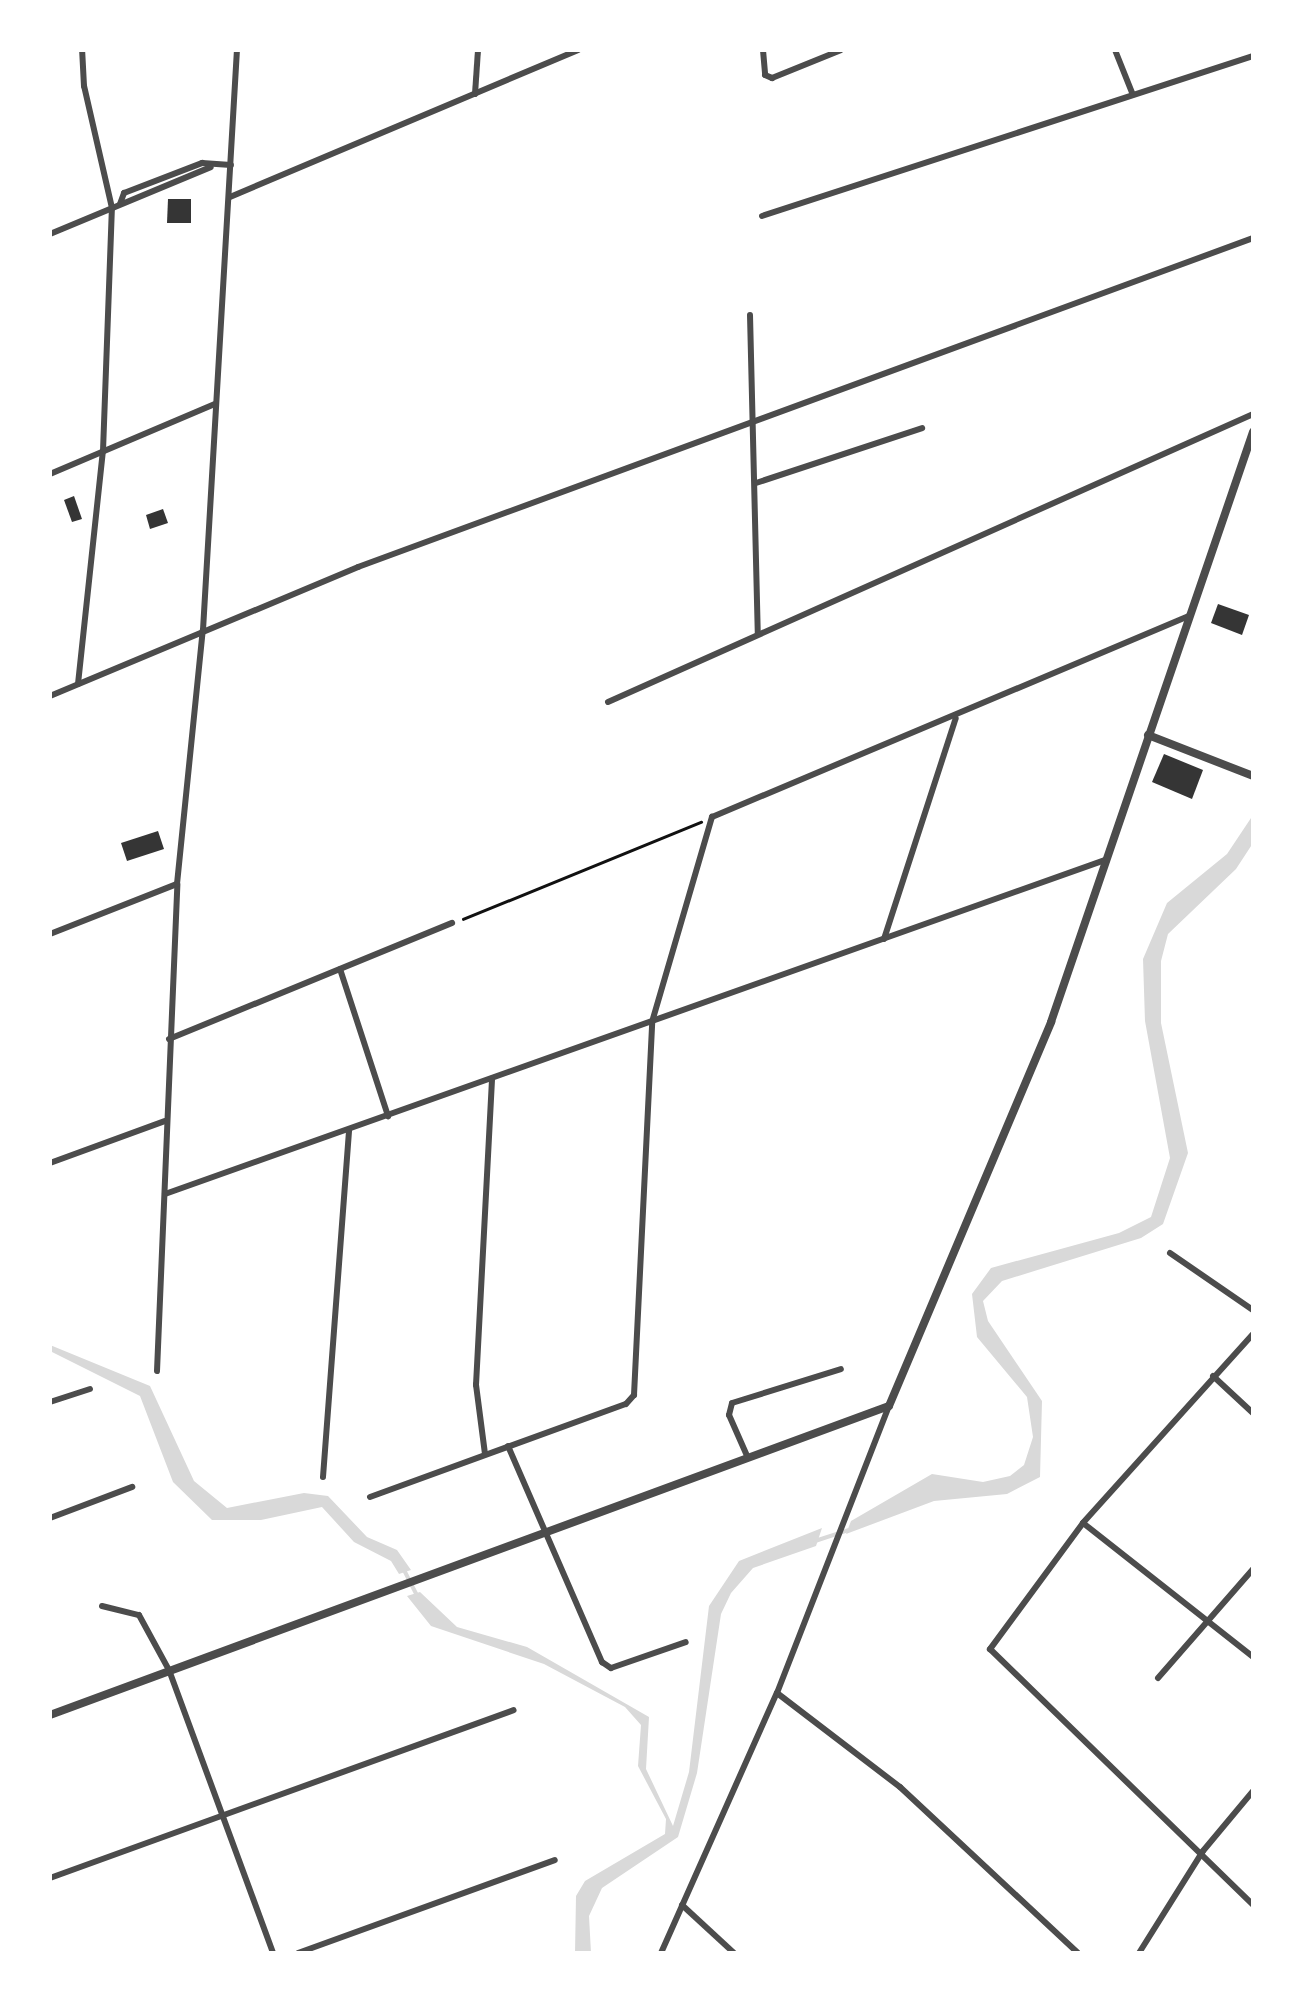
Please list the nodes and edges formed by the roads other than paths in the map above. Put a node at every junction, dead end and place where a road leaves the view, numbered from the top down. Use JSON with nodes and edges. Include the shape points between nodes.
{"nodes":[{"id":1,"x":82,"y":50,"type":"edge"},
{"id":2,"x":237,"y":50,"type":"edge"},
{"id":3,"x":478,"y":50,"type":"edge"},
{"id":4,"x":578,"y":50,"type":"edge"},
{"id":5,"x":763,"y":50,"type":"edge"},
{"id":6,"x":841,"y":50,"type":"edge"},
{"id":7,"x":1115,"y":50,"type":"edge"},
{"id":8,"x":1253,"y":56,"type":"edge"},
{"id":9,"x":476,"y":94,"type":"junction"},
{"id":10,"x":1133,"y":96,"type":"junction"},
{"id":11,"x":231,"y":165,"type":"junction"},
{"id":12,"x":211,"y":167,"type":"junction"},
{"id":13,"x":230,"y":197,"type":"junction"},
{"id":14,"x":116,"y":206,"type":"junction"},
{"id":15,"x":762,"y":216,"type":"dead end"},
{"id":16,"x":50,"y":234,"type":"edge"},
{"id":17,"x":1253,"y":238,"type":"edge"},
{"id":18,"x":750,"y":315,"type":"dead end"},
{"id":19,"x":214,"y":404,"type":"junction"},
{"id":20,"x":1253,"y":414,"type":"edge"},
{"id":21,"x":750,"y":420,"type":"junction"},
{"id":22,"x":922,"y":428,"type":"dead end"},
{"id":23,"x":1253,"y":432,"type":"edge"},
{"id":24,"x":103,"y":452,"type":"junction"},
{"id":25,"x":50,"y":474,"type":"edge"},
{"id":26,"x":756,"y":484,"type":"junction"},
{"id":27,"x":1189,"y":616,"type":"junction"},
{"id":28,"x":203,"y":630,"type":"junction"},
{"id":29,"x":758,"y":635,"type":"junction"},
{"id":30,"x":78,"y":685,"type":"junction"},
{"id":31,"x":50,"y":696,"type":"edge"},
{"id":32,"x":608,"y":702,"type":"dead end"},
{"id":33,"x":956,"y":717,"type":"junction"},
{"id":34,"x":1148,"y":735,"type":"junction"},
{"id":35,"x":1253,"y":776,"type":"edge"},
{"id":36,"x":1105,"y":860,"type":"junction"},
{"id":37,"x":177,"y":884,"type":"junction"},
{"id":38,"x":452,"y":924,"type":"road end"},
{"id":39,"x":50,"y":934,"type":"edge"},
{"id":40,"x":884,"y":939,"type":"junction"},
{"id":41,"x":340,"y":970,"type":"junction"},
{"id":42,"x":652,"y":1022,"type":"junction"},
{"id":43,"x":169,"y":1039,"type":"junction"},
{"id":44,"x":492,"y":1078,"type":"junction"},
{"id":45,"x":388,"y":1116,"type":"junction"},
{"id":46,"x":166,"y":1121,"type":"junction"},
{"id":47,"x":349,"y":1130,"type":"junction"},
{"id":48,"x":50,"y":1163,"type":"edge"},
{"id":49,"x":164,"y":1194,"type":"junction"},
{"id":50,"x":1170,"y":1254,"type":"dead end"},
{"id":51,"x":1253,"y":1310,"type":"edge"},
{"id":52,"x":1253,"y":1334,"type":"edge"},
{"id":53,"x":841,"y":1369,"type":"dead end"},
{"id":54,"x":157,"y":1371,"type":"dead end"},
{"id":55,"x":1213,"y":1376,"type":"junction"},
{"id":56,"x":90,"y":1389,"type":"dead end"},
{"id":57,"x":50,"y":1402,"type":"edge"},
{"id":58,"x":889,"y":1406,"type":"junction"},
{"id":59,"x":1253,"y":1413,"type":"edge"},
{"id":60,"x":508,"y":1446,"type":"junction"},
{"id":61,"x":485,"y":1454,"type":"junction"},
{"id":62,"x":748,"y":1458,"type":"junction"},
{"id":63,"x":323,"y":1477,"type":"dead end"},
{"id":64,"x":132,"y":1486,"type":"dead end"},
{"id":65,"x":370,"y":1497,"type":"dead end"},
{"id":66,"x":50,"y":1518,"type":"edge"},
{"id":67,"x":1083,"y":1523,"type":"junction"},
{"id":68,"x":544,"y":1532,"type":"junction"},
{"id":69,"x":1253,"y":1569,"type":"edge"},
{"id":70,"x":102,"y":1606,"type":"dead end"},
{"id":71,"x":1208,"y":1616,"type":"junction"},
{"id":72,"x":686,"y":1642,"type":"dead end"},
{"id":73,"x":1253,"y":1657,"type":"edge"},
{"id":74,"x":169,"y":1670,"type":"junction"},
{"id":75,"x":1158,"y":1678,"type":"dead end"},
{"id":76,"x":777,"y":1693,"type":"junction"},
{"id":77,"x":514,"y":1710,"type":"dead end"},
{"id":78,"x":50,"y":1715,"type":"edge"},
{"id":79,"x":1253,"y":1791,"type":"edge"},
{"id":80,"x":222,"y":1814,"type":"junction"},
{"id":81,"x":1202,"y":1851,"type":"junction"},
{"id":82,"x":554,"y":1860,"type":"dead end"},
{"id":83,"x":50,"y":1878,"type":"edge"},
{"id":84,"x":682,"y":1905,"type":"junction"},
{"id":85,"x":1253,"y":1905,"type":"edge"},
{"id":86,"x":272,"y":1953,"type":"edge"},
{"id":87,"x":298,"y":1953,"type":"edge"},
{"id":88,"x":661,"y":1953,"type":"edge"},
{"id":89,"x":734,"y":1953,"type":"edge"},
{"id":90,"x":1078,"y":1953,"type":"edge"},
{"id":91,"x":1138,"y":1953,"type":"edge"}],
"edges":[{"from":1,"to":14,"type":"street","via":[[84,86]]},
{"from":2,"to":11,"type":"street"},
{"from":3,"to":9,"type":"street"},
{"from":4,"to":9,"type":"street"},
{"from":5,"to":6,"type":"street","via":[[765,75],[772,78]]},
{"from":7,"to":10,"type":"street"},
{"from":8,"to":10,"type":"street"},
{"from":9,"to":13,"type":"street"},
{"from":10,"to":15,"type":"street"},
{"from":11,"to":12,"type":"street"},
{"from":11,"to":13,"type":"street"},
{"from":12,"to":14,"type":"street"},
{"from":12,"to":14,"type":"street","via":[[202,163],[124,193]]},
{"from":13,"to":19,"type":"street"},
{"from":14,"to":16,"type":"street"},
{"from":14,"to":24,"type":"street"},
{"from":17,"to":21,"type":"street"},
{"from":18,"to":21,"type":"street"},
{"from":19,"to":24,"type":"street"},
{"from":19,"to":28,"type":"street"},
{"from":20,"to":29,"type":"street"},
{"from":21,"to":26,"type":"street"},
{"from":21,"to":28,"type":"street"},
{"from":22,"to":26,"type":"street"},
{"from":23,"to":27,"type":"street"},
{"from":24,"to":25,"type":"street"},
{"from":24,"to":30,"type":"street"},
{"from":26,"to":29,"type":"street"},
{"from":27,"to":33,"type":"street"},
{"from":27,"to":34,"type":"street"},
{"from":28,"to":30,"type":"street"},
{"from":28,"to":37,"type":"street"},
{"from":29,"to":32,"type":"street"},
{"from":30,"to":31,"type":"street"},
{"from":33,"to":40,"type":"street"},
{"from":33,"to":42,"type":"street","via":[[712,817]]},
{"from":34,"to":35,"type":"street"},
{"from":34,"to":36,"type":"street"},
{"from":36,"to":40,"type":"street"},
{"from":36,"to":58,"type":"street","via":[[1051,1022]]},
{"from":37,"to":39,"type":"street"},
{"from":37,"to":43,"type":"street"},
{"from":38,"to":41,"type":"street"},
{"from":40,"to":42,"type":"street"},
{"from":41,"to":43,"type":"street"},
{"from":41,"to":45,"type":"street"},
{"from":42,"to":44,"type":"street"},
{"from":42,"to":60,"type":"street","via":[[634,1395],[626,1404]]},
{"from":43,"to":46,"type":"street"},
{"from":44,"to":45,"type":"street"},
{"from":44,"to":61,"type":"street","via":[[476,1385]]},
{"from":45,"to":47,"type":"street"},
{"from":46,"to":48,"type":"street"},
{"from":46,"to":49,"type":"street"},
{"from":47,"to":49,"type":"street"},
{"from":47,"to":63,"type":"street"},
{"from":49,"to":54,"type":"street"},
{"from":50,"to":51,"type":"street"},
{"from":52,"to":55,"type":"street"},
{"from":53,"to":62,"type":"street","via":[[732,1403],[729,1415]]},
{"from":55,"to":59,"type":"street"},
{"from":55,"to":67,"type":"street"},
{"from":56,"to":57,"type":"street"},
{"from":58,"to":62,"type":"street"},
{"from":58,"to":76,"type":"street"},
{"from":60,"to":61,"type":"street"},
{"from":60,"to":68,"type":"street"},
{"from":61,"to":65,"type":"street"},
{"from":62,"to":68,"type":"street"},
{"from":64,"to":66,"type":"street"},
{"from":67,"to":71,"type":"street"},
{"from":67,"to":81,"type":"street","via":[[990,1650]]},
{"from":68,"to":72,"type":"street","via":[[605,1666]]},
{"from":68,"to":74,"type":"street"},
{"from":69,"to":71,"type":"street"},
{"from":70,"to":74,"type":"street","via":[[139,1615]]},
{"from":71,"to":73,"type":"street"},
{"from":71,"to":75,"type":"street"},
{"from":74,"to":78,"type":"street"},
{"from":74,"to":80,"type":"street"},
{"from":76,"to":84,"type":"street"},
{"from":76,"to":90,"type":"street","via":[[900,1788]]},
{"from":77,"to":80,"type":"street"},
{"from":79,"to":81,"type":"street"},
{"from":80,"to":83,"type":"street"},
{"from":80,"to":86,"type":"street"},
{"from":81,"to":85,"type":"street"},
{"from":81,"to":91,"type":"street"},
{"from":82,"to":87,"type":"street"},
{"from":84,"to":88,"type":"street"},
{"from":84,"to":89,"type":"street"}]}
